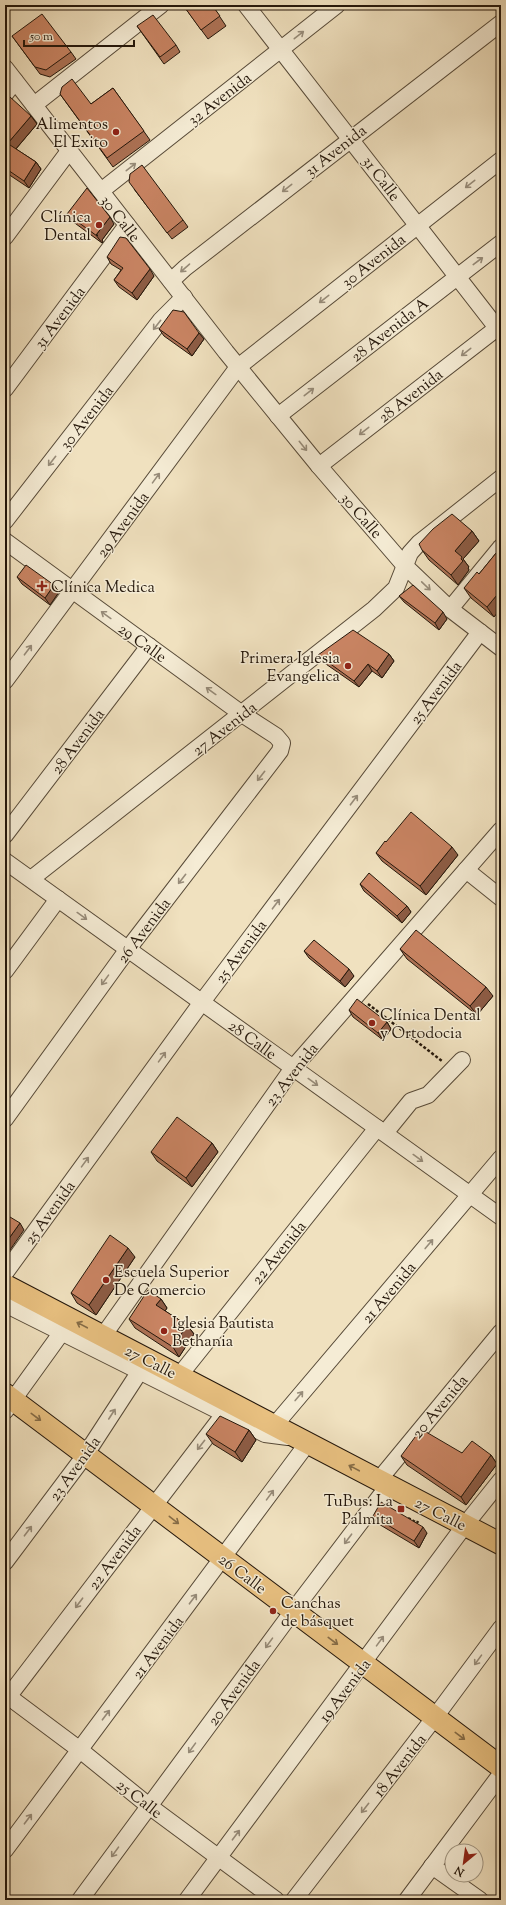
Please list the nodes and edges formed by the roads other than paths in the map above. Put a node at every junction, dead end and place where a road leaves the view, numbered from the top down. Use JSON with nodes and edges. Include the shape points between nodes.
{"nodes":[{"id":1,"x":161,"y":5,"type":"edge"},
{"id":2,"x":246,"y":5,"type":"edge"},
{"id":3,"x":337,"y":5,"type":"edge"},
{"id":4,"x":501,"y":23,"type":"edge"},
{"id":5,"x":280,"y":50,"type":"junction"},
{"id":6,"x":5,"y":68,"type":"edge"},
{"id":7,"x":15,"y":80,"type":"junction"},
{"id":8,"x":5,"y":94,"type":"edge"},
{"id":9,"x":34,"y":105,"type":"junction"},
{"id":10,"x":351,"y":138,"type":"junction"},
{"id":11,"x":69,"y":151,"type":"junction"},
{"id":12,"x":501,"y":160,"type":"edge"},
{"id":13,"x":101,"y":191,"type":"junction"},
{"id":14,"x":127,"y":225,"type":"junction"},
{"id":15,"x":418,"y":225,"type":"junction"},
{"id":16,"x":5,"y":237,"type":"edge"},
{"id":17,"x":501,"y":243,"type":"edge"},
{"id":18,"x":457,"y":276,"type":"junction"},
{"id":19,"x":171,"y":281,"type":"junction"},
{"id":20,"x":184,"y":297,"type":"junction"},
{"id":21,"x":500,"y":328,"type":"edge"},
{"id":22,"x":242,"y":364,"type":"junction"},
{"id":23,"x":5,"y":389,"type":"edge"},
{"id":24,"x":278,"y":416,"type":"junction"},
{"id":25,"x":319,"y":466,"type":"junction"},
{"id":26,"x":501,"y":478,"type":"edge"},
{"id":27,"x":5,"y":521,"type":"edge"},
{"id":28,"x":5,"y":541,"type":"edge"},
{"id":29,"x":501,"y":547,"type":"edge"},
{"id":30,"x":405,"y":566,"type":"junction"},
{"id":31,"x":73,"y":591,"type":"junction"},
{"id":32,"x":450,"y":609,"type":"junction"},
{"id":33,"x":480,"y":632,"type":"junction"},
{"id":34,"x":149,"y":646,"type":"junction"},
{"id":35,"x":501,"y":648,"type":"edge"},
{"id":36,"x":5,"y":682,"type":"edge"},
{"id":37,"x":242,"y":714,"type":"junction"},
{"id":38,"x":282,"y":743,"type":"joint"},
{"id":39,"x":501,"y":830,"type":"edge"},
{"id":40,"x":5,"y":835,"type":"edge"},
{"id":41,"x":5,"y":861,"type":"edge"},
{"id":42,"x":466,"y":870,"type":"junction"},
{"id":43,"x":31,"y":879,"type":"junction"},
{"id":44,"x":501,"y":898,"type":"edge"},
{"id":45,"x":58,"y":899,"type":"junction"},
{"id":46,"x":128,"y":949,"type":"junction"},
{"id":47,"x":5,"y":971,"type":"edge"},
{"id":48,"x":202,"y":1002,"type":"junction"},
{"id":49,"x":462,"y":1060,"type":"dead end"},
{"id":50,"x":293,"y":1068,"type":"junction"},
{"id":51,"x":5,"y":1119,"type":"edge"},
{"id":52,"x":381,"y":1131,"type":"junction"},
{"id":53,"x":501,"y":1158,"type":"edge"},
{"id":54,"x":470,"y":1195,"type":"junction"},
{"id":55,"x":501,"y":1217,"type":"edge"},
{"id":56,"x":5,"y":1273,"type":"edge"},
{"id":57,"x":5,"y":1285,"type":"edge"},
{"id":58,"x":5,"y":1304,"type":"edge"},
{"id":59,"x":62,"y":1332,"type":"junction"},
{"id":60,"x":501,"y":1332,"type":"edge"},
{"id":61,"x":103,"y":1336,"type":"junction"},
{"id":62,"x":140,"y":1371,"type":"junction"},
{"id":63,"x":179,"y":1376,"type":"junction"},
{"id":64,"x":8,"y":1401,"type":"edge"},
{"id":65,"x":224,"y":1414,"type":"junction"},
{"id":66,"x":274,"y":1426,"type":"junction"},
{"id":67,"x":302,"y":1441,"type":"junction"},
{"id":68,"x":86,"y":1454,"type":"junction"},
{"id":69,"x":501,"y":1480,"type":"edge"},
{"id":70,"x":383,"y":1483,"type":"junction"},
{"id":71,"x":154,"y":1505,"type":"junction"},
{"id":72,"x":465,"y":1525,"type":"junction"},
{"id":73,"x":501,"y":1544,"type":"edge"},
{"id":74,"x":224,"y":1558,"type":"junction"},
{"id":75,"x":5,"y":1562,"type":"edge"},
{"id":76,"x":293,"y":1611,"type":"junction"},
{"id":77,"x":501,"y":1628,"type":"edge"},
{"id":78,"x":364,"y":1664,"type":"junction"},
{"id":79,"x":6,"y":1698,"type":"edge"},
{"id":80,"x":435,"y":1718,"type":"junction"},
{"id":81,"x":80,"y":1750,"type":"junction"},
{"id":82,"x":501,"y":1767,"type":"edge"},
{"id":83,"x":501,"y":1774,"type":"edge"},
{"id":84,"x":149,"y":1806,"type":"junction"},
{"id":85,"x":5,"y":1850,"type":"edge"},
{"id":86,"x":219,"y":1858,"type":"junction"},
{"id":87,"x":432,"y":1866,"type":"junction"},
{"id":88,"x":80,"y":1900,"type":"edge"},
{"id":89,"x":187,"y":1900,"type":"edge"},
{"id":90,"x":276,"y":1900,"type":"edge"},
{"id":91,"x":294,"y":1900,"type":"edge"},
{"id":92,"x":407,"y":1900,"type":"edge"},
{"id":93,"x":480,"y":1900,"type":"edge"}],
"edges":[{"from":1,"to":9,"type":"street"},
{"from":2,"to":5,"type":"street","name":"31 Calle"},
{"from":5,"to":3,"type":"street","name":"32 Avenida","one_way":true},
{"from":4,"to":10,"type":"street","name":"31 Avenida"},
{"from":5,"to":10,"type":"street","name":"31 Calle"},
{"from":13,"to":5,"type":"street","name":"32 Avenida","one_way":true},
{"from":6,"to":7,"type":"street","name":"30 Calle"},
{"from":7,"to":8,"type":"street"},
{"from":7,"to":9,"type":"street","name":"30 Calle"},
{"from":9,"to":11,"type":"street","name":"30 Calle"},
{"from":10,"to":15,"type":"street","name":"31 Calle"},
{"from":10,"to":19,"type":"street","name":"31 Avenida","one_way":true},
{"from":11,"to":13,"type":"street","name":"30 Calle"},
{"from":11,"to":16,"type":"street"},
{"from":12,"to":15,"type":"street","name":"30 Avenida","one_way":true},
{"from":13,"to":14,"type":"street","name":"30 Calle"},
{"from":14,"to":19,"type":"street","name":"30 Calle"},
{"from":14,"to":23,"type":"street","name":"31 Avenida"},
{"from":15,"to":18,"type":"street","name":"31 Calle"},
{"from":15,"to":22,"type":"street","name":"30 Avenida","one_way":true},
{"from":18,"to":17,"type":"street","name":"28 Avenida A","one_way":true},
{"from":18,"to":21,"type":"street","name":"31 Calle"},
{"from":24,"to":18,"type":"street","name":"28 Avenida A","one_way":true},
{"from":19,"to":20,"type":"street","name":"30 Calle"},
{"from":20,"to":22,"type":"street","name":"30 Calle"},
{"from":20,"to":27,"type":"street","name":"30 Avenida","one_way":true,"via":[[161,320]]},
{"from":21,"to":25,"type":"street","name":"28 Avenida","one_way":true},
{"from":22,"to":24,"type":"street","name":"30 Calle"},
{"from":31,"to":22,"type":"street","name":"29 Avenida","one_way":true},
{"from":24,"to":25,"type":"street","name":"30 Calle","one_way":true},
{"from":25,"to":30,"type":"street","name":"30 Calle"},
{"from":26,"to":30,"type":"street","via":[[420,543],[410,553]]},
{"from":28,"to":31,"type":"street","name":"29 Calle"},
{"from":29,"to":32,"type":"street"},
{"from":30,"to":32,"type":"street","name":"30 Calle","one_way":true},
{"from":30,"to":37,"type":"street","name":"27 Avenida","via":[[396,588],[388,597]]},
{"from":34,"to":31,"type":"street","name":"29 Calle","one_way":true},
{"from":36,"to":31,"type":"street","name":"29 Avenida","one_way":true},
{"from":32,"to":33,"type":"street","name":"30 Calle"},
{"from":33,"to":35,"type":"street","name":"30 Calle"},
{"from":48,"to":33,"type":"street","name":"25 Avenida","one_way":true},
{"from":37,"to":34,"type":"street","name":"29 Calle","one_way":true},
{"from":34,"to":40,"type":"street","name":"28 Avenida"},
{"from":37,"to":38,"type":"street","name":"29 Calle","via":[[276,736]]},
{"from":37,"to":43,"type":"street","name":"27 Avenida"},
{"from":38,"to":46,"type":"street","name":"26 Avenida","one_way":true,"via":[[280,751]]},
{"from":39,"to":42,"type":"street","name":"23 Avenida"},
{"from":41,"to":43,"type":"street","name":"28 Calle"},
{"from":42,"to":44,"type":"street"},
{"from":42,"to":50,"type":"street","name":"23 Avenida"},
{"from":43,"to":45,"type":"street","name":"28 Calle"},
{"from":45,"to":46,"type":"street","name":"28 Calle","one_way":true},
{"from":45,"to":47,"type":"street"},
{"from":46,"to":48,"type":"street","name":"28 Calle"},
{"from":46,"to":51,"type":"street","name":"26 Avenida","one_way":true},
{"from":48,"to":50,"type":"street","name":"28 Calle"},
{"from":56,"to":48,"type":"street","name":"25 Avenida","one_way":true},
{"from":49,"to":52,"type":"street","name":"22 Avenida","via":[[428,1095],[411,1101]]},
{"from":50,"to":52,"type":"street","name":"28 Calle","one_way":true},
{"from":50,"to":61,"type":"street","name":"23 Avenida"},
{"from":52,"to":54,"type":"street","name":"28 Calle","one_way":true},
{"from":52,"to":63,"type":"street","name":"22 Avenida"},
{"from":53,"to":54,"type":"street","name":"21 Avenida"},
{"from":54,"to":55,"type":"street","name":"28 Calle"},
{"from":66,"to":54,"type":"street","name":"21 Avenida","one_way":true},
{"from":61,"to":57,"type":"main road","name":"27 Calle","one_way":true},
{"from":58,"to":59,"type":"street","name":"27 Calle"},
{"from":59,"to":62,"type":"street","name":"27 Calle"},
{"from":59,"to":64,"type":"street"},
{"from":60,"to":70,"type":"street","name":"20 Avenida"},
{"from":61,"to":63,"type":"main road","name":"27 Calle"},
{"from":62,"to":65,"type":"street","name":"27 Calle"},
{"from":68,"to":62,"type":"street","name":"23 Avenida","one_way":true},
{"from":63,"to":66,"type":"main road","name":"27 Calle"},
{"from":64,"to":68,"type":"main road","name":"26 Calle","one_way":true},
{"from":65,"to":67,"type":"street","name":"27 Calle","via":[[265,1434]]},
{"from":65,"to":71,"type":"street","name":"22 Avenida","one_way":true},
{"from":66,"to":67,"type":"main road","name":"27 Calle"},
{"from":70,"to":67,"type":"main road","name":"27 Calle","one_way":true},
{"from":74,"to":67,"type":"street","name":"21 Avenida","one_way":true},
{"from":68,"to":71,"type":"main road","name":"26 Calle"},
{"from":75,"to":68,"type":"street","name":"23 Avenida","one_way":true},
{"from":69,"to":72,"type":"street","name":"19 Avenida"},
{"from":70,"to":72,"type":"main road","name":"27 Calle"},
{"from":70,"to":76,"type":"street","name":"20 Avenida","one_way":true},
{"from":71,"to":74,"type":"main road","name":"26 Calle","one_way":true},
{"from":71,"to":79,"type":"street","name":"22 Avenida","one_way":true},
{"from":72,"to":73,"type":"main road","name":"27 Calle"},
{"from":78,"to":72,"type":"street","name":"19 Avenida","one_way":true},
{"from":74,"to":76,"type":"main road","name":"26 Calle"},
{"from":81,"to":74,"type":"street","name":"21 Avenida","one_way":true},
{"from":76,"to":78,"type":"main road","name":"26 Calle","one_way":true},
{"from":76,"to":84,"type":"street","name":"20 Avenida","one_way":true},
{"from":77,"to":80,"type":"street","name":"18 Avenida","one_way":true},
{"from":78,"to":80,"type":"main road","name":"26 Calle"},
{"from":86,"to":78,"type":"street","name":"19 Avenida","one_way":true},
{"from":79,"to":81,"type":"street","name":"25 Calle"},
{"from":80,"to":82,"type":"main road","name":"26 Calle","one_way":true},
{"from":80,"to":91,"type":"street","name":"18 Avenida","one_way":true},
{"from":81,"to":84,"type":"street","name":"25 Calle"},
{"from":85,"to":81,"type":"street","name":"21 Avenida","one_way":true},
{"from":83,"to":87,"type":"street"},
{"from":84,"to":86,"type":"street","name":"25 Calle"},
{"from":84,"to":88,"type":"street","name":"20 Avenida","one_way":true},
{"from":86,"to":89,"type":"street","name":"19 Avenida"},
{"from":86,"to":90,"type":"street","name":"25 Calle"},
{"from":87,"to":92,"type":"street"},
{"from":87,"to":93,"type":"street"}]}
